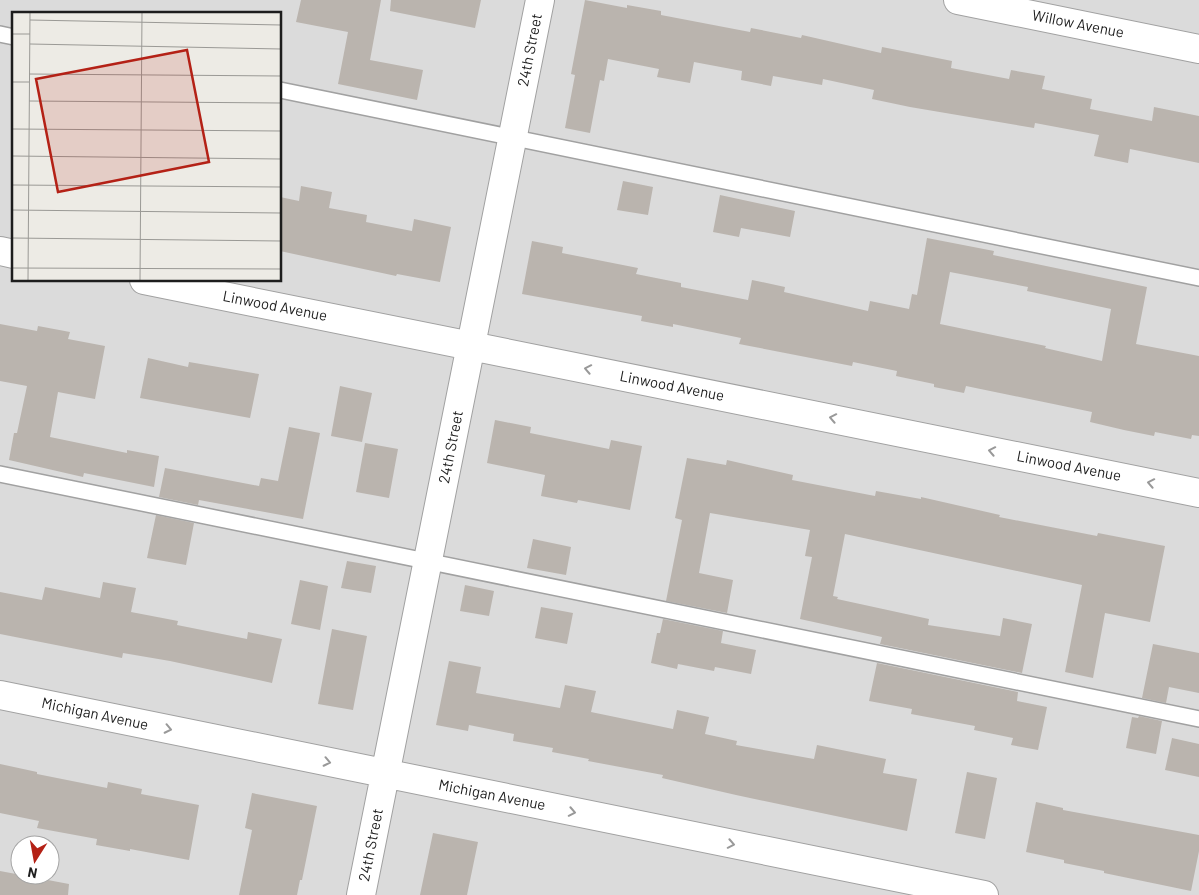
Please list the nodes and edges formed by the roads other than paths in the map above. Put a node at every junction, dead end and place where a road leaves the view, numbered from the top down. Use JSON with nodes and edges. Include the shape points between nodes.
{"nodes":[{"id":1,"x":540,"y":0,"type":"edge"},
{"id":2,"x":958,"y":0,"type":"edge"},
{"id":3,"x":1199,"y":49,"type":"edge"},
{"id":4,"x":281,"y":90,"type":"edge"},
{"id":5,"x":512,"y":137,"type":"junction"},
{"id":6,"x":1199,"y":278,"type":"edge"},
{"id":7,"x":149,"y":281,"type":"edge"},
{"id":8,"x":471,"y":345,"type":"junction"},
{"id":9,"x":0,"y":474,"type":"edge"},
{"id":10,"x":1199,"y":493,"type":"edge"},
{"id":11,"x":428,"y":561,"type":"junction"},
{"id":12,"x":0,"y":695,"type":"edge"},
{"id":13,"x":1199,"y":719,"type":"edge"},
{"id":14,"x":386,"y":774,"type":"junction"},
{"id":15,"x":361,"y":895,"type":"edge"},
{"id":16,"x":984,"y":895,"type":"edge"}],
"edges":[{"from":1,"to":5,"type":"street","name":"24th Street"},
{"from":2,"to":3,"type":"street","name":"Willow Avenue"},
{"from":4,"to":5,"type":"lane"},
{"from":5,"to":6,"type":"lane"},
{"from":5,"to":8,"type":"street","name":"24th Street"},
{"from":7,"to":8,"type":"street","name":"Linwood Avenue"},
{"from":10,"to":8,"type":"street","name":"Linwood Avenue","one_way":true},
{"from":8,"to":11,"type":"street","name":"24th Street"},
{"from":9,"to":11,"type":"lane"},
{"from":11,"to":13,"type":"lane"},
{"from":11,"to":14,"type":"street","name":"24th Street"},
{"from":12,"to":14,"type":"street","name":"Michigan Avenue","one_way":true},
{"from":14,"to":15,"type":"street","name":"24th Street"},
{"from":14,"to":16,"type":"street","name":"Michigan Avenue","one_way":true}]}
